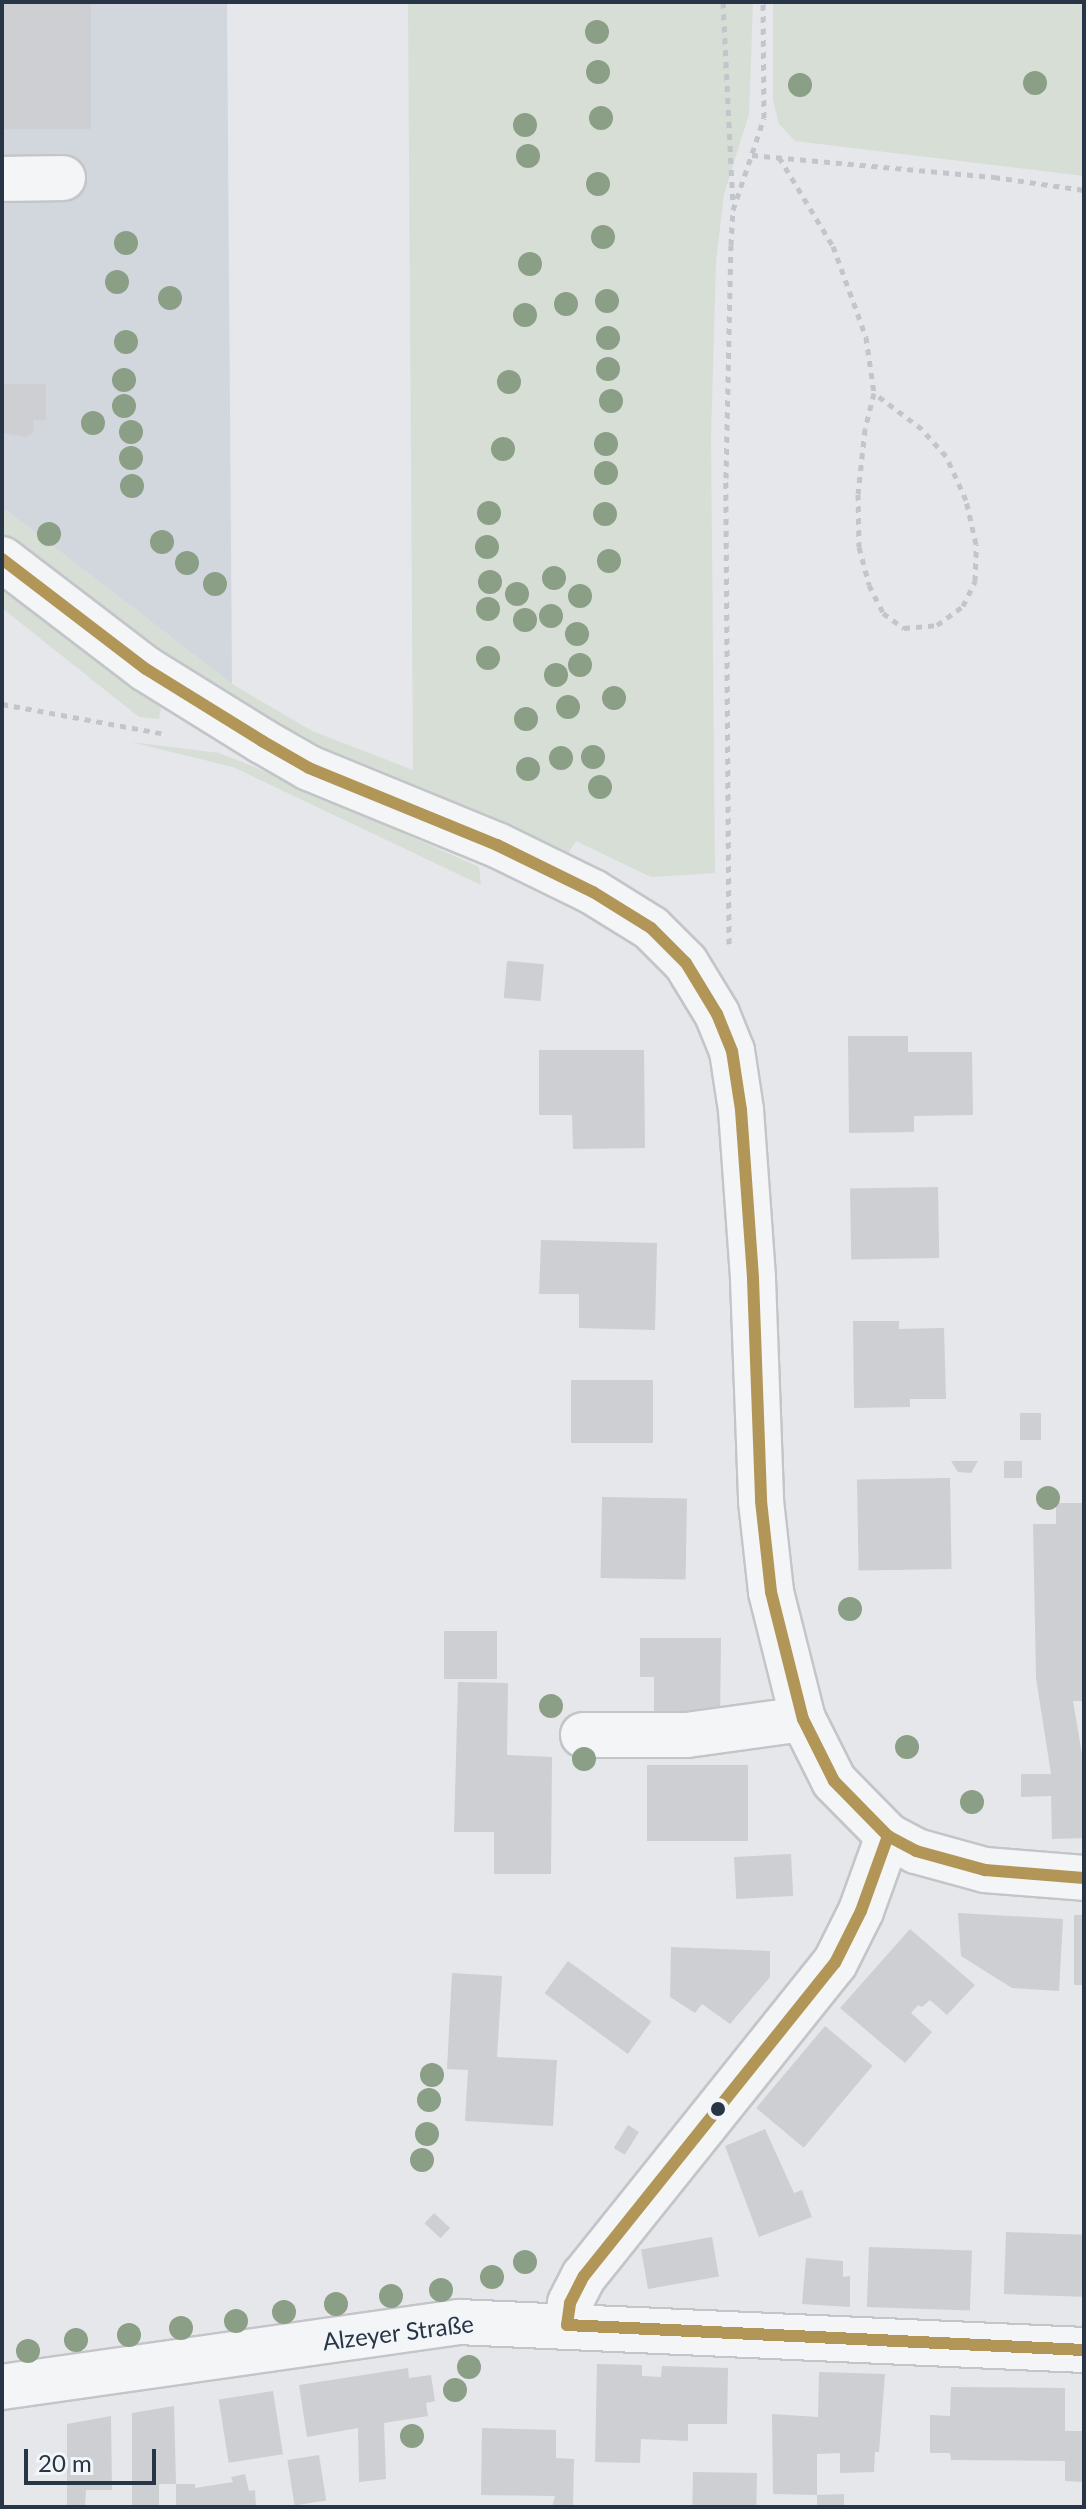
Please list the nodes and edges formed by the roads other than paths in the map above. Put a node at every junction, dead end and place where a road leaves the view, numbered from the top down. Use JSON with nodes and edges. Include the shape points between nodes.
{"nodes":[{"id":1,"x":63,"y":178,"type":"dead end"},
{"id":2,"x":2,"y":179,"type":"edge"},
{"id":3,"x":2,"y":559,"type":"edge"},
{"id":4,"x":803,"y":1719,"type":"junction"},
{"id":5,"x":583,"y":1735,"type":"dead end"},
{"id":6,"x":888,"y":1836,"type":"junction"},
{"id":7,"x":1084,"y":1878,"type":"edge"},
{"id":8,"x":567,"y":2325,"type":"junction"},
{"id":9,"x":1084,"y":2350,"type":"edge"},
{"id":10,"x":2,"y":2387,"type":"edge"}],
"edges":[{"from":1,"to":2,"type":"street"},
{"from":3,"to":4,"type":"street","via":[[146,669],[309,768],[497,845],[593,892],[651,928],[702,986],[732,1051],[741,1110],[761,1501],[771,1592]]},
{"from":4,"to":5,"type":"street","via":[[687,1735]]},
{"from":4,"to":6,"type":"street","via":[[834,1781]]},
{"from":6,"to":7,"type":"street","via":[[916,1851],[985,1870]]},
{"from":6,"to":8,"type":"street","via":[[835,1963],[584,2276],[570,2303]]},
{"from":8,"to":9,"type":"street","name":"Alzeyer Straße"},
{"from":8,"to":10,"type":"street","name":"Alzeyer Straße","via":[[444,2323]]}]}
